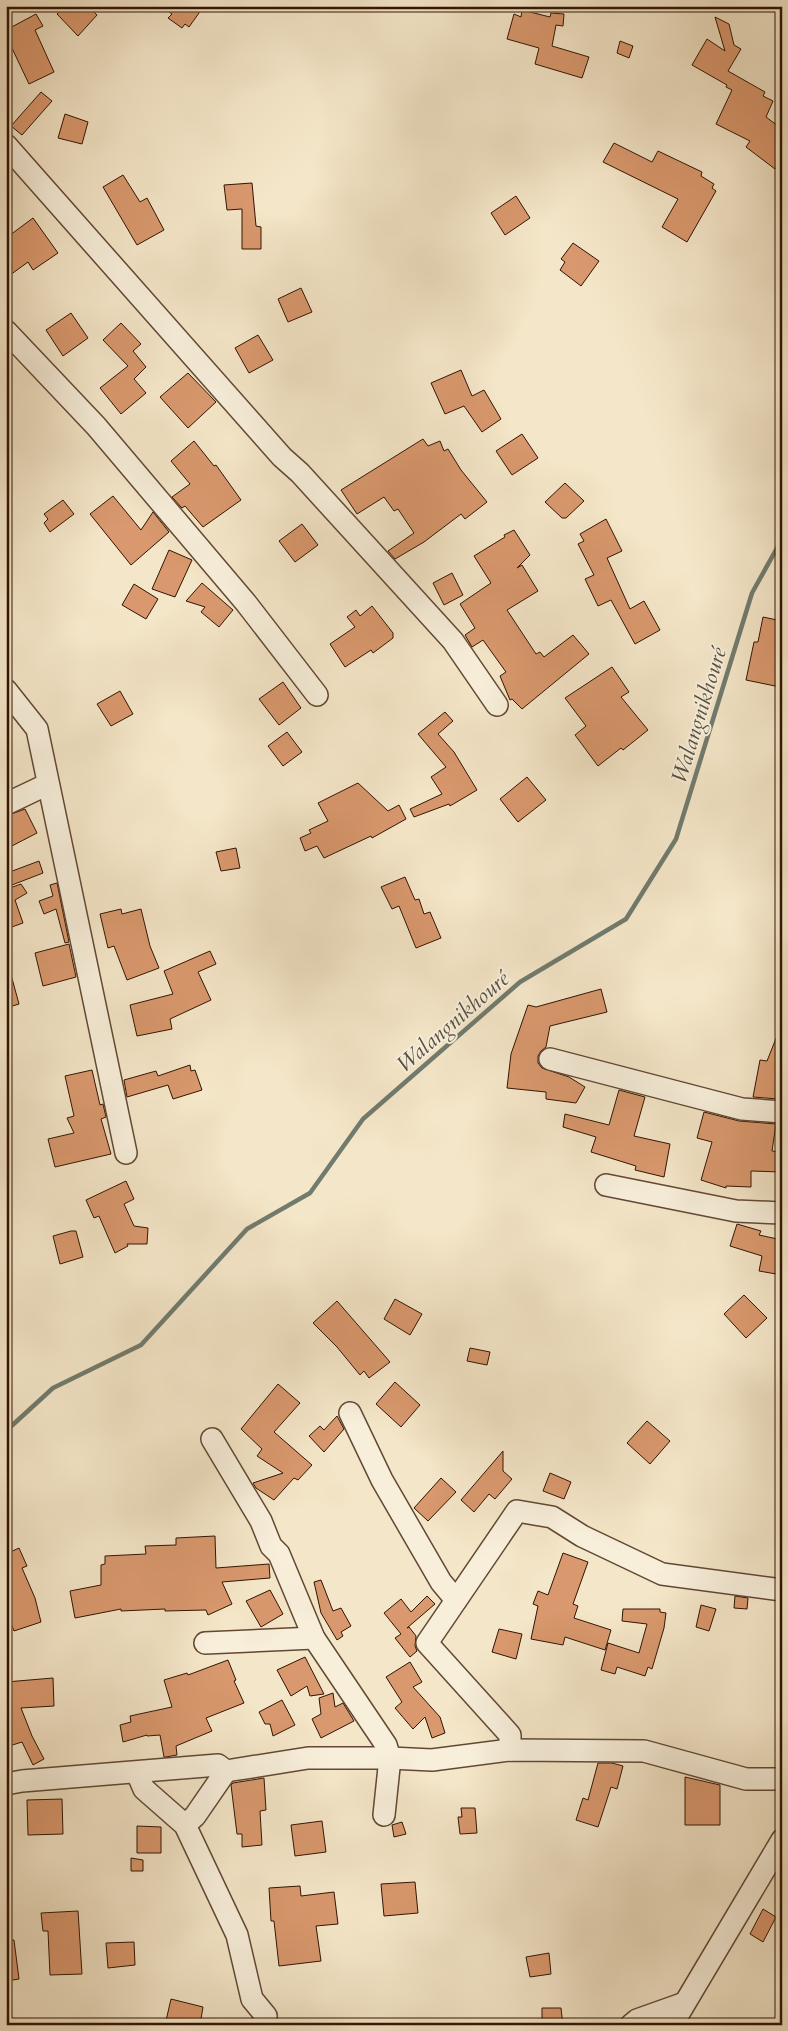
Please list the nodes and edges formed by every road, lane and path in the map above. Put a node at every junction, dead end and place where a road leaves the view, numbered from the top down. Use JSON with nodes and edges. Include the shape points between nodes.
{"nodes":[{"id":1,"x":6,"y":145,"type":"edge"},
{"id":2,"x":6,"y":332,"type":"edge"},
{"id":3,"x":6,"y":690,"type":"edge"},
{"id":4,"x":317,"y":695,"type":"dead end"},
{"id":5,"x":497,"y":706,"type":"dead end"},
{"id":6,"x":48,"y":784,"type":"junction"},
{"id":7,"x":6,"y":804,"type":"edge"},
{"id":8,"x":550,"y":1059,"type":"dead end"},
{"id":9,"x":782,"y":1112,"type":"edge"},
{"id":10,"x":126,"y":1153,"type":"dead end"},
{"id":11,"x":606,"y":1185,"type":"dead end"},
{"id":12,"x":782,"y":1213,"type":"edge"},
{"id":13,"x":350,"y":1413,"type":"dead end"},
{"id":14,"x":212,"y":1439,"type":"dead end"},
{"id":15,"x":782,"y":1590,"type":"edge"},
{"id":16,"x":456,"y":1600,"type":"junction"},
{"id":17,"x":314,"y":1638,"type":"junction"},
{"id":18,"x":205,"y":1643,"type":"dead end"},
{"id":19,"x":510,"y":1750,"type":"junction"},
{"id":20,"x":390,"y":1758,"type":"junction"},
{"id":21,"x":226,"y":1771,"type":"junction"},
{"id":22,"x":137,"y":1773,"type":"junction"},
{"id":23,"x":782,"y":1780,"type":"edge"},
{"id":24,"x":6,"y":1784,"type":"edge"},
{"id":25,"x":384,"y":1815,"type":"dead end"},
{"id":26,"x":185,"y":1825,"type":"junction"},
{"id":27,"x":782,"y":1840,"type":"edge"},
{"id":28,"x":682,"y":2004,"type":"junction"},
{"id":29,"x":270,"y":2022,"type":"edge"},
{"id":30,"x":630,"y":2025,"type":"edge"},
{"id":31,"x":672,"y":2025,"type":"edge"}],
"edges":[{"from":1,"to":5,"type":"street","via":[[282,457],[453,641]]},
{"from":2,"to":4,"type":"street","via":[[96,426],[246,603]]},
{"from":3,"to":6,"type":"street","via":[[37,729]]},
{"from":6,"to":7,"type":"street"},
{"from":6,"to":10,"type":"street"},
{"from":8,"to":9,"type":"street","via":[[742,1110]]},
{"from":11,"to":12,"type":"street","via":[[736,1211]]},
{"from":13,"to":16,"type":"street","via":[[382,1480],[441,1582]]},
{"from":14,"to":17,"type":"street","via":[[261,1521],[271,1546],[279,1554]]},
{"from":15,"to":16,"type":"street","via":[[662,1574],[582,1536],[552,1517],[517,1511]]},
{"from":16,"to":19,"type":"street","via":[[427,1643],[510,1736]]},
{"from":17,"to":18,"type":"street"},
{"from":17,"to":20,"type":"street","via":[[386,1745]]},
{"from":19,"to":20,"type":"street","via":[[432,1760]]},
{"from":19,"to":23,"type":"street","via":[[644,1751],[746,1780]]},
{"from":20,"to":21,"type":"street","via":[[308,1758]]},
{"from":20,"to":25,"type":"street"},
{"from":21,"to":22,"type":"street","via":[[218,1765]]},
{"from":21,"to":26,"type":"street","via":[[195,1816]]},
{"from":22,"to":24,"type":"street"},
{"from":22,"to":26,"type":"street","via":[[144,1789]]},
{"from":26,"to":29,"type":"street","via":[[237,1935],[252,1999]]},
{"from":27,"to":28,"type":"street"},
{"from":28,"to":30,"type":"street"},
{"from":28,"to":31,"type":"street"}]}
